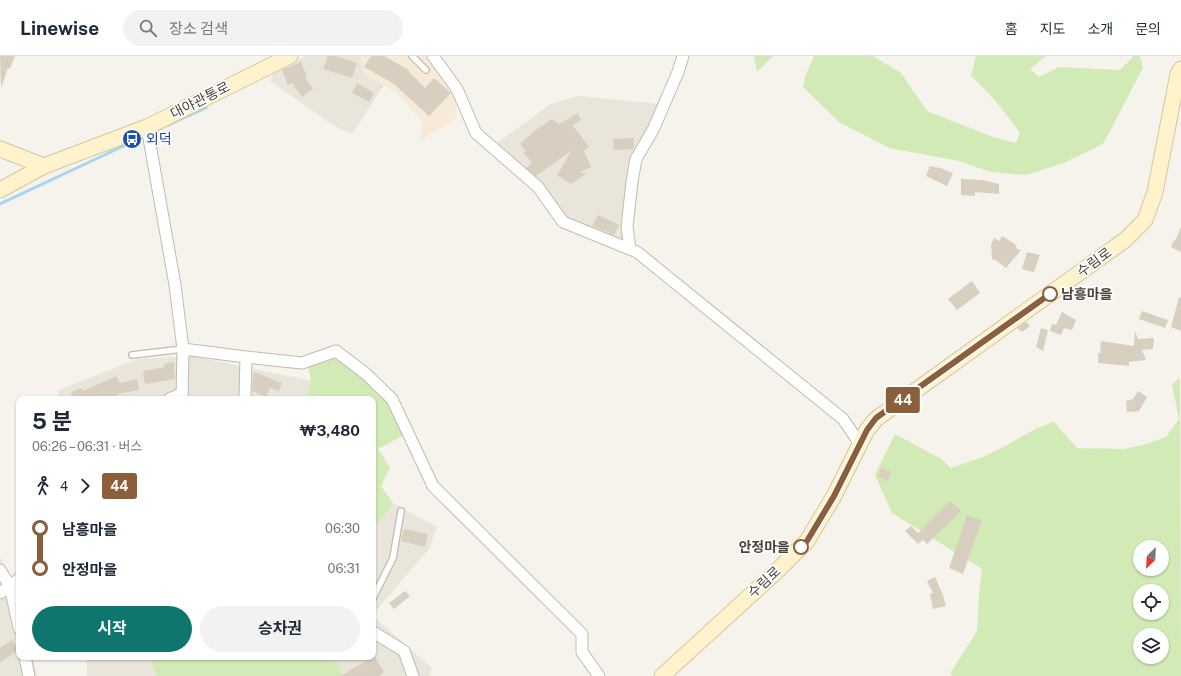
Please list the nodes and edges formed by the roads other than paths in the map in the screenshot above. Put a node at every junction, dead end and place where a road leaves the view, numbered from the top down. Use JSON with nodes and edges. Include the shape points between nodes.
{"nodes":[{"id":1,"x":290,"y":56,"type":"edge"},
{"id":2,"x":412,"y":56,"type":"edge"},
{"id":3,"x":433,"y":56,"type":"edge"},
{"id":4,"x":683,"y":56,"type":"edge"},
{"id":5,"x":1181,"y":69,"type":"edge"},
{"id":6,"x":426,"y":70,"type":"dead end"},
{"id":7,"x":148,"y":132,"type":"junction"},
{"id":8,"x":0,"y":148,"type":"edge"},
{"id":9,"x":44,"y":166,"type":"junction"},
{"id":10,"x":0,"y":190,"type":"edge"},
{"id":11,"x":630,"y":249,"type":"junction"},
{"id":12,"x":183,"y":349,"type":"junction"},
{"id":13,"x":132,"y":355,"type":"dead end"},
{"id":14,"x":246,"y":357,"type":"junction"},
{"id":15,"x":182,"y":396,"type":"edge"},
{"id":16,"x":245,"y":396,"type":"edge"},
{"id":17,"x":860,"y":444,"type":"junction"},
{"id":18,"x":402,"y":510,"type":"dead end"},
{"id":19,"x":0,"y":570,"type":"edge"},
{"id":20,"x":16,"y":581,"type":"edge"},
{"id":21,"x":10,"y":586,"type":"junction"},
{"id":22,"x":376,"y":592,"type":"edge"},
{"id":23,"x":0,"y":593,"type":"edge"},
{"id":24,"x":16,"y":614,"type":"edge"},
{"id":25,"x":376,"y":634,"type":"edge"},
{"id":26,"x":26,"y":660,"type":"edge"},
{"id":27,"x":29,"y":676,"type":"edge"},
{"id":28,"x":413,"y":676,"type":"edge"},
{"id":29,"x":599,"y":676,"type":"edge"},
{"id":30,"x":662,"y":676,"type":"edge"}],
"edges":[{"from":1,"to":7,"type":"main road","name":"대야관통로"},
{"from":2,"to":6,"type":"lane"},
{"from":3,"to":11,"type":"street","via":[[457,89],[476,132],[538,187],[563,222]]},
{"from":4,"to":11,"type":"street","via":[[653,130],[636,159],[627,227]]},
{"from":5,"to":17,"type":"main road","name":"수림로","via":[[1155,192],[1146,220],[1125,240],[876,418]]},
{"from":7,"to":9,"type":"main road","name":"대야관통로"},
{"from":7,"to":12,"type":"street","via":[[175,285]]},
{"from":8,"to":9,"type":"main road"},
{"from":9,"to":10,"type":"main road","name":"대야관통로"},
{"from":11,"to":17,"type":"street","via":[[637,252],[843,419]]},
{"from":12,"to":13,"type":"lane"},
{"from":12,"to":14,"type":"street"},
{"from":12,"to":15,"type":"street"},
{"from":14,"to":16,"type":"street"},
{"from":14,"to":29,"type":"street","via":[[302,363],[336,351],[365,373],[392,399],[433,486],[582,634],[582,652]]},
{"from":17,"to":30,"type":"main road","name":"수림로","via":[[834,496],[807,541]]},
{"from":18,"to":22,"type":"lane","via":[[393,558]]},
{"from":19,"to":21,"type":"street"},
{"from":20,"to":21,"type":"street"},
{"from":21,"to":23,"type":"street"},
{"from":21,"to":24,"type":"street"},
{"from":25,"to":28,"type":"street","via":[[404,651]]},
{"from":26,"to":27,"type":"street"}]}
